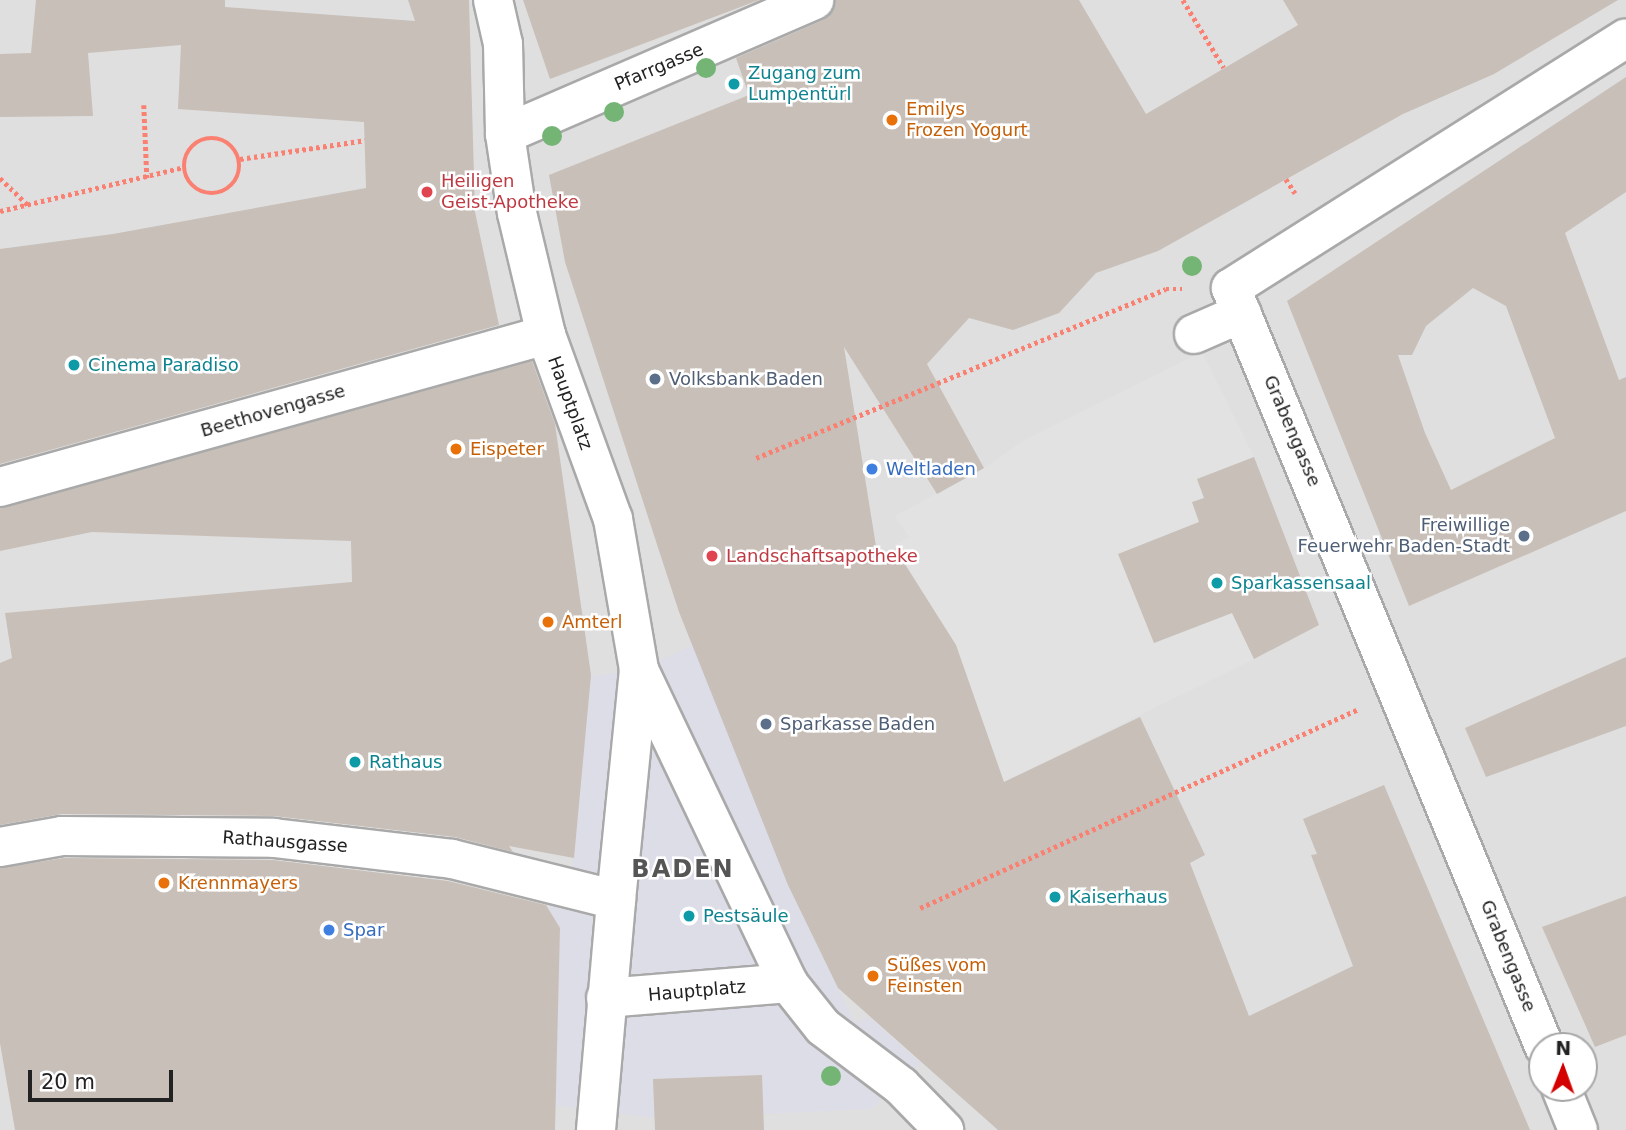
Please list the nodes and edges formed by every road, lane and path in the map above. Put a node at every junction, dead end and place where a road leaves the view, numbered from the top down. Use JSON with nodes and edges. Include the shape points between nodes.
{"nodes":[{"id":1,"x":493,"y":0,"type":"edge"},
{"id":2,"x":814,"y":0,"type":"edge"},
{"id":3,"x":1183,"y":0,"type":"edge"},
{"id":4,"x":1626,"y":38,"type":"edge"},
{"id":5,"x":1224,"y":68,"type":"dead end"},
{"id":6,"x":144,"y":104,"type":"dead end"},
{"id":7,"x":505,"y":134,"type":"junction"},
{"id":8,"x":365,"y":140,"type":"dead end"},
{"id":9,"x":240,"y":159,"type":"junction"},
{"id":10,"x":184,"y":167,"type":"junction"},
{"id":11,"x":0,"y":178,"type":"edge"},
{"id":12,"x":147,"y":178,"type":"junction"},
{"id":13,"x":29,"y":206,"type":"junction"},
{"id":14,"x":0,"y":211,"type":"edge"},
{"id":15,"x":1237,"y":301,"type":"junction"},
{"id":16,"x":1194,"y":334,"type":"dead end"},
{"id":17,"x":545,"y":335,"type":"junction"},
{"id":18,"x":756,"y":458,"type":"dead end"},
{"id":19,"x":0,"y":487,"type":"edge"},
{"id":20,"x":639,"y":670,"type":"junction"},
{"id":21,"x":1401,"y":690,"type":"junction"},
{"id":22,"x":0,"y":847,"type":"edge"},
{"id":23,"x":616,"y":900,"type":"junction"},
{"id":24,"x":920,"y":908,"type":"dead end"},
{"id":25,"x":788,"y":983,"type":"junction"},
{"id":26,"x":606,"y":998,"type":"junction"},
{"id":27,"x":1538,"y":1032,"type":"edge"},
{"id":28,"x":1567,"y":1102,"type":"edge"},
{"id":29,"x":595,"y":1121,"type":"edge"},
{"id":30,"x":944,"y":1130,"type":"edge"},
{"id":31,"x":1578,"y":1130,"type":"edge"}],
"edges":[{"from":1,"to":7,"type":"street","name":"Hauptplatz","via":[[503,44]]},
{"from":2,"to":7,"type":"street","name":"Pfarrgasse"},
{"from":3,"to":5,"type":"path"},
{"from":4,"to":15,"type":"street"},
{"from":6,"to":12,"type":"path"},
{"from":7,"to":17,"type":"street","name":"Hauptplatz"},
{"from":8,"to":9,"type":"path"},
{"from":9,"to":10,"type":"path","via":[[230,143],[212,137],[194,143]]},
{"from":9,"to":10,"type":"path","via":[[238,178],[216,194],[198,190]]},
{"from":10,"to":12,"type":"path"},
{"from":11,"to":13,"type":"path"},
{"from":12,"to":13,"type":"path"},
{"from":13,"to":14,"type":"path"},
{"from":15,"to":16,"type":"street"},
{"from":15,"to":18,"type":"path","via":[[1166,289]]},
{"from":15,"to":21,"type":"street","name":"Grabengasse"},
{"from":17,"to":19,"type":"street","name":"Beethovengasse"},
{"from":17,"to":20,"type":"street","name":"Hauptplatz","via":[[613,519]]},
{"from":20,"to":23,"type":"street","name":"Hauptplatz"},
{"from":20,"to":25,"type":"street","name":"Hauptplatz"},
{"from":21,"to":24,"type":"path"},
{"from":21,"to":27,"type":"street","name":"Grabengasse"},
{"from":22,"to":23,"type":"street","name":"Rathausgasse","via":[[62,836],[274,838],[452,859]]},
{"from":23,"to":26,"type":"street","name":"Hauptplatz"},
{"from":25,"to":26,"type":"street","name":"Hauptplatz"},
{"from":25,"to":30,"type":"street","name":"Hauptplatz","via":[[823,1027],[901,1086]]},
{"from":26,"to":29,"type":"street","name":"Hauptplatz"},
{"from":28,"to":31,"type":"street"}]}
